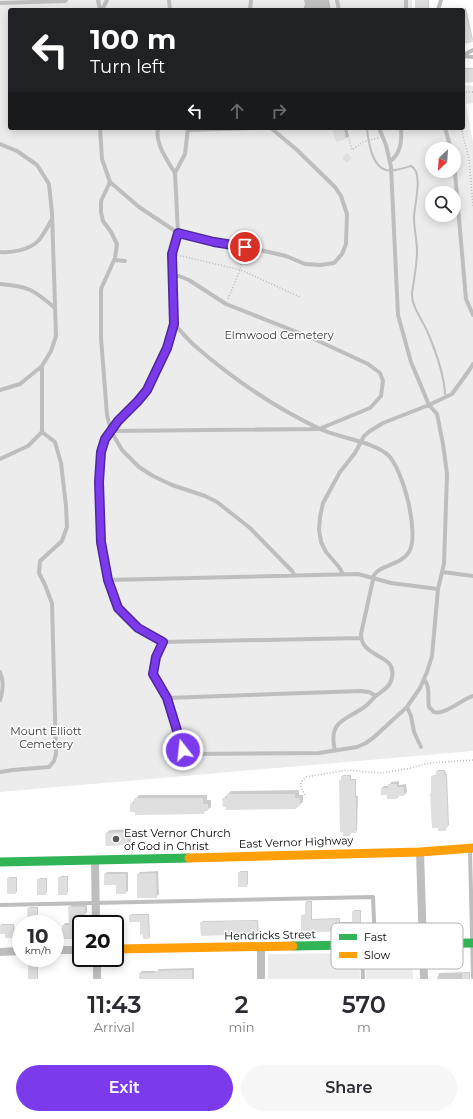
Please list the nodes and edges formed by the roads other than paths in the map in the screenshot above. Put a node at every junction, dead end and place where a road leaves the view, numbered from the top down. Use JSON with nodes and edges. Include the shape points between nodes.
{"nodes":[{"id":1,"x":66,"y":0,"type":"edge"},
{"id":2,"x":0,"y":3,"type":"edge"},
{"id":3,"x":100,"y":130,"type":"edge"},
{"id":4,"x":158,"y":130,"type":"edge"},
{"id":5,"x":188,"y":130,"type":"edge"},
{"id":6,"x":273,"y":130,"type":"edge"},
{"id":7,"x":380,"y":130,"type":"edge"},
{"id":8,"x":401,"y":130,"type":"edge"},
{"id":9,"x":446,"y":130,"type":"edge"},
{"id":10,"x":449,"y":142,"type":"edge"},
{"id":11,"x":0,"y":144,"type":"edge"},
{"id":12,"x":390,"y":161,"type":"junction"},
{"id":13,"x":175,"y":173,"type":"junction"},
{"id":14,"x":455,"y":178,"type":"edge"},
{"id":15,"x":110,"y":182,"type":"junction"},
{"id":16,"x":52,"y":219,"type":"junction"},
{"id":17,"x":178,"y":233,"type":"junction"},
{"id":18,"x":0,"y":252,"type":"edge"},
{"id":19,"x":115,"y":260,"type":"junction"},
{"id":20,"x":125,"y":261,"type":"dead end"},
{"id":21,"x":173,"y":276,"type":"junction"},
{"id":22,"x":0,"y":284,"type":"edge"},
{"id":23,"x":55,"y":308,"type":"junction"},
{"id":24,"x":473,"y":316,"type":"edge"},
{"id":25,"x":174,"y":324,"type":"junction"},
{"id":26,"x":473,"y":364,"type":"edge"},
{"id":27,"x":42,"y":366,"type":"junction"},
{"id":28,"x":0,"y":390,"type":"edge"},
{"id":29,"x":429,"y":405,"type":"junction"},
{"id":30,"x":319,"y":429,"type":"junction"},
{"id":31,"x":110,"y":431,"type":"junction"},
{"id":32,"x":42,"y":432,"type":"junction"},
{"id":33,"x":360,"y":442,"type":"junction"},
{"id":34,"x":0,"y":458,"type":"edge"},
{"id":35,"x":443,"y":572,"type":"junction"},
{"id":36,"x":343,"y":574,"type":"junction"},
{"id":37,"x":295,"y":576,"type":"junction"},
{"id":38,"x":473,"y":576,"type":"edge"},
{"id":39,"x":373,"y":578,"type":"junction"},
{"id":40,"x":108,"y":580,"type":"junction"},
{"id":41,"x":438,"y":589,"type":"junction"},
{"id":42,"x":361,"y":638,"type":"junction"},
{"id":43,"x":163,"y":642,"type":"junction"},
{"id":44,"x":0,"y":672,"type":"edge"},
{"id":45,"x":424,"y":679,"type":"junction"},
{"id":46,"x":376,"y":696,"type":"junction"},
{"id":47,"x":473,"y":696,"type":"edge"},
{"id":48,"x":167,"y":698,"type":"junction"},
{"id":49,"x":0,"y":700,"type":"edge"},
{"id":50,"x":408,"y":707,"type":"junction"},
{"id":51,"x":421,"y":747,"type":"dead end"},
{"id":52,"x":335,"y":751,"type":"junction"},
{"id":53,"x":0,"y":772,"type":"edge"},
{"id":54,"x":471,"y":848,"type":"edge"},
{"id":55,"x":420,"y":852,"type":"junction"},
{"id":56,"x":95,"y":860,"type":"junction"},
{"id":57,"x":0,"y":862,"type":"edge"},
{"id":58,"x":95,"y":903,"type":"junction"},
{"id":59,"x":0,"y":905,"type":"edge"},
{"id":60,"x":96,"y":915,"type":"edge"},
{"id":61,"x":374,"y":923,"type":"edge"},
{"id":62,"x":422,"y":923,"type":"edge"},
{"id":63,"x":463,"y":943,"type":"edge"},
{"id":64,"x":473,"y":943,"type":"edge"},
{"id":65,"x":331,"y":946,"type":"edge"},
{"id":66,"x":261,"y":947,"type":"junction"},
{"id":67,"x":124,"y":949,"type":"edge"},
{"id":68,"x":12,"y":951,"type":"edge"},
{"id":69,"x":0,"y":952,"type":"edge"},
{"id":70,"x":96,"y":967,"type":"edge"},
{"id":71,"x":363,"y":969,"type":"edge"},
{"id":72,"x":424,"y":969,"type":"edge"},
{"id":73,"x":473,"y":977,"type":"edge"},
{"id":74,"x":97,"y":979,"type":"edge"},
{"id":75,"x":262,"y":979,"type":"edge"},
{"id":76,"x":363,"y":979,"type":"edge"},
{"id":77,"x":424,"y":979,"type":"edge"}],
"edges":[{"from":1,"to":2,"type":"lane"},
{"from":3,"to":15,"type":"lane","via":[[102,158]]},
{"from":4,"to":13,"type":"lane","via":[[163,154]]},
{"from":5,"to":13,"type":"lane","via":[[185,154]]},
{"from":6,"to":17,"type":"lane","via":[[335,187],[341,196],[347,214],[346,244],[334,263],[305,264],[286,256]]},
{"from":7,"to":12,"type":"lane"},
{"from":8,"to":12,"type":"lane","via":[[399,152]]},
{"from":9,"to":10,"type":"lane"},
{"from":11,"to":16,"type":"lane","via":[[17,151],[37,165],[49,184]]},
{"from":12,"to":29,"type":"lane","via":[[398,315],[411,362]]},
{"from":13,"to":17,"type":"lane"},
{"from":14,"to":24,"type":"lane","via":[[466,300]]},
{"from":15,"to":17,"type":"lane","via":[[139,207]]},
{"from":15,"to":19,"type":"lane","via":[[101,201],[101,212],[103,221],[117,244]]},
{"from":16,"to":18,"type":"lane","via":[[38,241],[28,248]]},
{"from":16,"to":23,"type":"lane"},
{"from":17,"to":21,"type":"lane","via":[[172,254]]},
{"from":19,"to":20,"type":"lane"},
{"from":19,"to":31,"type":"lane","via":[[101,289],[101,338]]},
{"from":21,"to":25,"type":"lane"},
{"from":21,"to":30,"type":"lane","via":[[189,280],[226,304],[342,351],[380,373],[383,381],[381,396],[370,408]]},
{"from":22,"to":23,"type":"lane","via":[[17,285],[36,292]]},
{"from":23,"to":27,"type":"lane","via":[[56,336]]},
{"from":25,"to":30,"type":"lane","via":[[194,345],[242,384]]},
{"from":25,"to":31,"type":"lane","via":[[164,354],[147,390]]},
{"from":26,"to":29,"type":"lane","via":[[452,394]]},
{"from":27,"to":28,"type":"lane","via":[[20,384]]},
{"from":27,"to":32,"type":"lane"},
{"from":29,"to":33,"type":"lane","via":[[383,423],[370,431]]},
{"from":29,"to":35,"type":"lane","via":[[437,414],[447,474]]},
{"from":30,"to":31,"type":"lane"},
{"from":30,"to":33,"type":"lane"},
{"from":31,"to":37,"type":"lane","via":[[122,450],[139,467],[162,480],[205,496],[223,506],[261,538]]},
{"from":31,"to":40,"type":"lane","via":[[102,448],[99,482],[101,542]]},
{"from":32,"to":34,"type":"lane","via":[[28,446]]},
{"from":32,"to":53,"type":"lane","via":[[55,442],[59,456],[67,527],[62,541],[40,561],[39,573],[52,603],[56,754],[49,767]]},
{"from":33,"to":36,"type":"lane","via":[[326,497],[320,517],[323,547]]},
{"from":33,"to":39,"type":"lane","via":[[384,452],[392,459],[406,494],[413,529],[412,543],[406,556],[377,571]]},
{"from":35,"to":38,"type":"lane"},
{"from":35,"to":41,"type":"lane"},
{"from":36,"to":37,"type":"lane"},
{"from":36,"to":39,"type":"lane"},
{"from":37,"to":40,"type":"lane"},
{"from":39,"to":41,"type":"lane"},
{"from":39,"to":42,"type":"lane"},
{"from":40,"to":43,"type":"lane","via":[[118,608],[138,628]]},
{"from":41,"to":45,"type":"lane","via":[[432,656]]},
{"from":42,"to":43,"type":"lane"},
{"from":42,"to":46,"type":"lane","via":[[367,649],[386,660],[392,669],[391,683]]},
{"from":43,"to":48,"type":"lane","via":[[156,657],[153,674]]},
{"from":44,"to":49,"type":"lane","via":[[3,682]]},
{"from":45,"to":47,"type":"lane","via":[[429,689],[429,707],[434,712],[444,712],[461,700]]},
{"from":45,"to":50,"type":"lane"},
{"from":46,"to":48,"type":"lane","via":[[360,691]]},
{"from":46,"to":52,"type":"lane","via":[[365,707],[338,724],[333,738]]},
{"from":48,"to":52,"type":"lane","via":[[183,750],[190,754]]},
{"from":50,"to":51,"type":"lane","via":[[414,732]]},
{"from":50,"to":52,"type":"lane","via":[[366,743],[352,749]]},
{"from":54,"to":55,"type":"street","name":"East Vernor Highway"},
{"from":54,"to":64,"type":"lane"},
{"from":55,"to":56,"type":"street","name":"East Vernor Highway"},
{"from":55,"to":62,"type":"street"},
{"from":56,"to":57,"type":"street","name":"East Vernor Highway"},
{"from":56,"to":58,"type":"street"},
{"from":58,"to":59,"type":"lane"},
{"from":58,"to":60,"type":"street"},
{"from":58,"to":61,"type":"lane","via":[[373,897]]},
{"from":63,"to":64,"type":"street","name":"Hendricks Street"},
{"from":64,"to":73,"type":"lane"},
{"from":65,"to":66,"type":"street","name":"Hendricks Street"},
{"from":66,"to":67,"type":"street","name":"Hendricks Street"},
{"from":66,"to":75,"type":"street"},
{"from":68,"to":69,"type":"street"},
{"from":70,"to":74,"type":"street"},
{"from":71,"to":76,"type":"lane"},
{"from":72,"to":77,"type":"street"}]}
